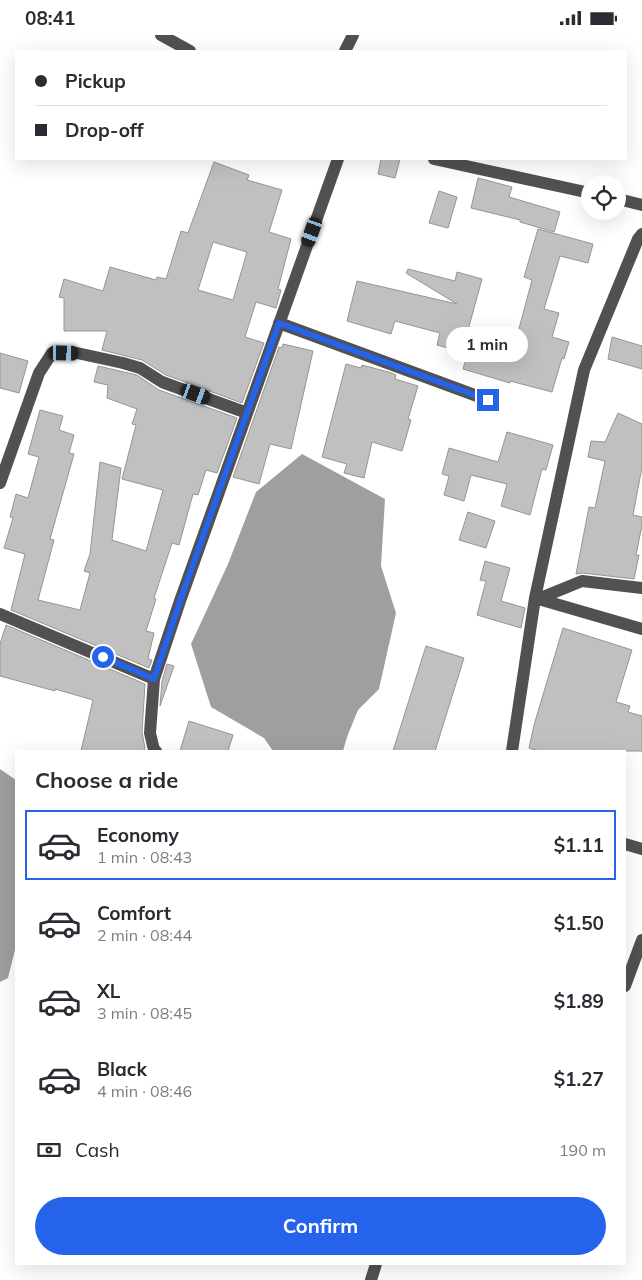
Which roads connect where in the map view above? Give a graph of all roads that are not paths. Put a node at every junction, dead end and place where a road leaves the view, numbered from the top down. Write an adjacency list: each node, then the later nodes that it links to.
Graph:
1 (161, 35): 3 (street)
2 (353, 35): 4 (street)
3 (188, 50)
4 (346, 50)
5 (338, 160): 11 (street)
6 (439, 160): 7 (street)
7 (581, 191)
8 (626, 201): 9 (street)
9 (642, 205)
10 (642, 234): 16 (street)
11 (279, 323): 12 (street); 13 (street)
12 (488, 400)
13 (247, 413): 14 (street); 19 (street)
14 (0, 483)
15 (642, 588): 16 (street)
16 (536, 599): 18 (street); 21 (street)
17 (0, 614): 19 (street)
18 (642, 629)
19 (154, 679): 20 (street)
20 (154, 750)
21 (512, 750)
22 (626, 844): 23 (street)
23 (642, 849)
24 (642, 940): 25 (street)
25 (626, 983)
26 (376, 1265): 27 (street)
27 (371, 1280)

